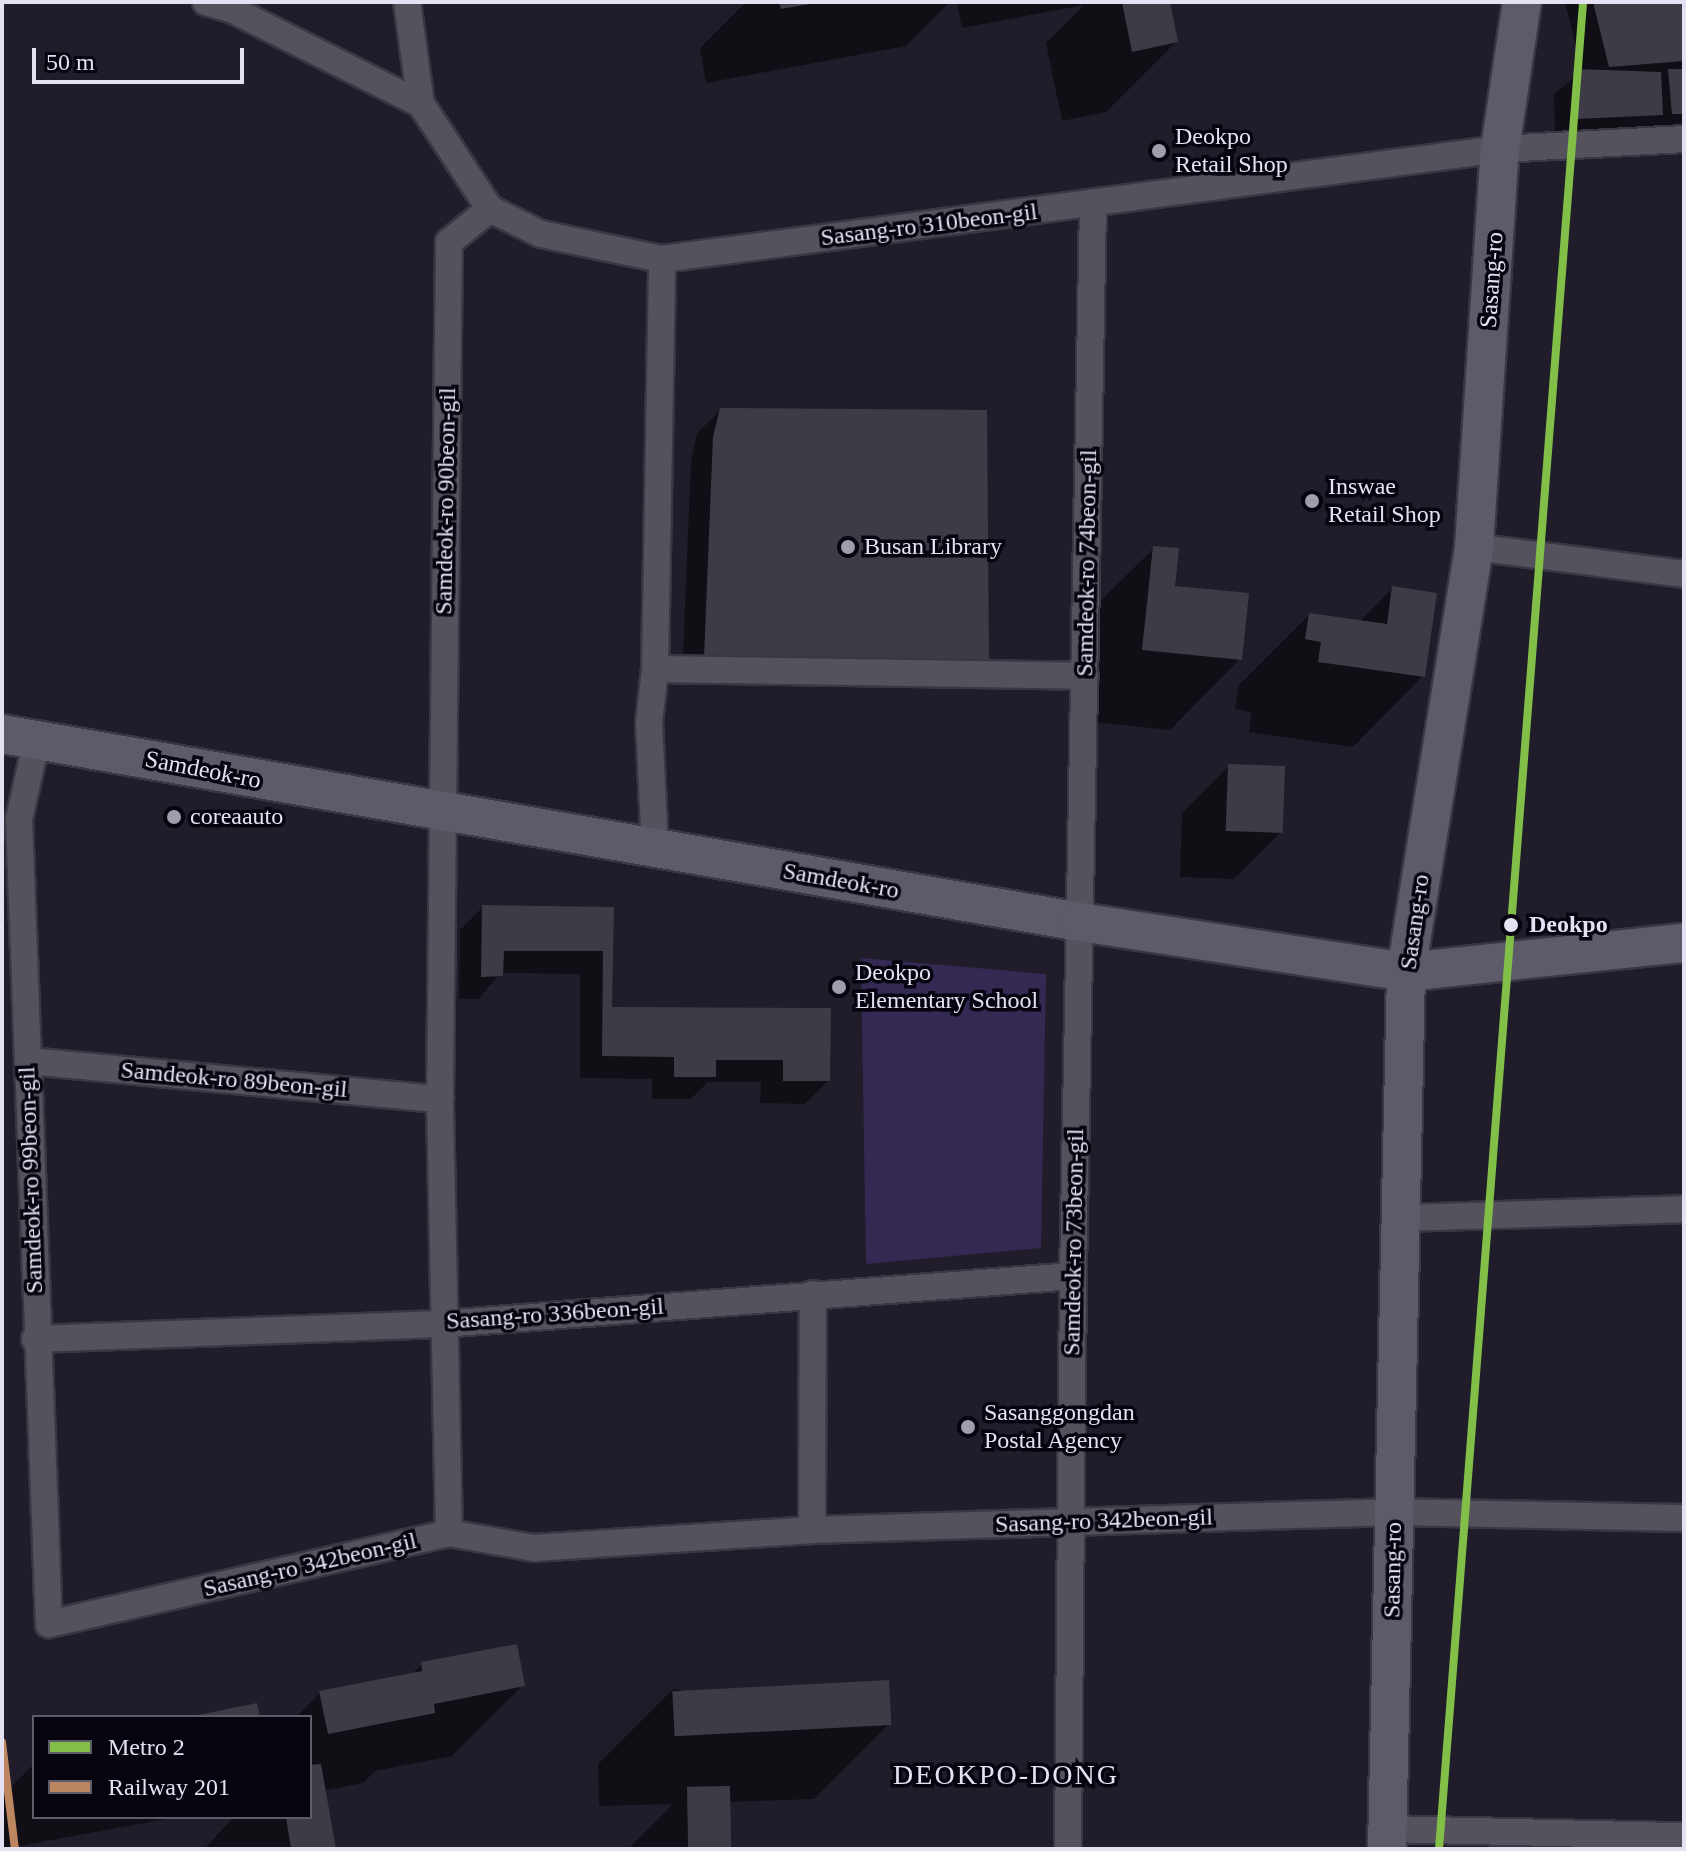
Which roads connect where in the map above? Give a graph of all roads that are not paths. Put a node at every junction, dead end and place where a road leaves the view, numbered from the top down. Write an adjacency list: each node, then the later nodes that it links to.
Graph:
1 (206, 2): 4 (street)
2 (407, 2): 4 (street)
3 (1522, 2): 6 (main road, Sasang-ro)
4 (421, 104): 8 (street)
5 (1684, 139): 6 (street, Sasang-ro 310beon-gil)
6 (1500, 149): 7 (street, Sasang-ro 310beon-gil); 10 (main road, Sasang-ro)
7 (1093, 204): 9 (street, Sasang-ro 310beon-gil); 13 (street, Samdeok-ro 74beon-gil)
8 (490, 209): 9 (street, Sasang-ro 310beon-gil); 15 (street, Samdeok-ro 90beon-gil)
9 (662, 259): 12 (street)
10 (1474, 547): 11 (street); 19 (main road, Sasang-ro)
11 (1684, 574)
12 (655, 669): 13 (street); 16 (street)
13 (1085, 676): 17 (street, Samdeok-ro 74beon-gil)
14 (19, 736): 15 (main road, Samdeok-ro); 20 (street, Samdeok-ro 99beon-gil)
15 (443, 813): 16 (main road, Samdeok-ro); 21 (street)
16 (655, 849): 17 (main road, Samdeok-ro)
17 (1080, 922): 19 (main road, Samdeok-ro); 24 (street, Samdeok-ro 73beon-gil)
18 (1684, 943): 19 (main road, Samdeok-ro)
19 (1406, 972): 23 (main road, Sasang-ro)
20 (28, 1061): 21 (street, Samdeok-ro 89beon-gil); 27 (street, Samdeok-ro 99beon-gil)
21 (440, 1099): 26 (street)
22 (1684, 1209): 23 (street)
23 (1401, 1218): 28 (main road, Sasang-ro)
24 (1073, 1276): 25 (street, Sasang-ro 336beon-gil); 30 (street, Samdeok-ro 73beon-gil)
25 (813, 1294): 26 (street, Sasang-ro 336beon-gil); 31 (street)
26 (442, 1324): 27 (street, Sasang-ro 336beon-gil); 32 (street)
27 (35, 1339): 33 (street, Samdeok-ro 99beon-gil)
28 (1395, 1512): 29 (street, Sasang-ro 342beon-gil); 30 (street, Sasang-ro 342beon-gil); 35 (main road, Sasang-ro)
29 (1684, 1518)
30 (1071, 1522): 31 (street, Sasang-ro 342beon-gil); 36 (street, Samdeok-ro 73beon-gil)
31 (812, 1530): 32 (street, Sasang-ro 342beon-gil)
32 (449, 1533): 33 (street, Sasang-ro 342beon-gil)
33 (49, 1624)
34 (1684, 1836): 35 (street)
35 (1388, 1839)
36 (1068, 1849)

